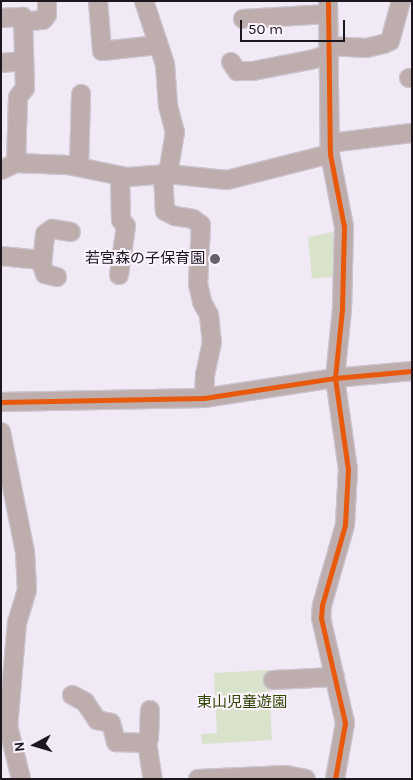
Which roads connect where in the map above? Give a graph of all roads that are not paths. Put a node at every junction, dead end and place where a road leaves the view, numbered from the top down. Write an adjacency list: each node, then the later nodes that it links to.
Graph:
1 (47, 1): 8 (street)
2 (98, 1): 9 (street)
3 (144, 1): 9 (street)
4 (401, 1): 10 (street)
5 (328, 8): 7 (street); 10 (street)
6 (1, 18): 8 (street)
7 (243, 19)
8 (23, 22): 11 (street)
9 (158, 45): 19 (street)
10 (329, 50): 13 (street); 16 (street)
11 (24, 61): 12 (street); 17 (street)
12 (1, 62)
13 (231, 62)
14 (82, 94): 18 (street)
15 (412, 133): 16 (street)
16 (330, 149): 19 (street); 27 (street)
17 (9, 167): 18 (street)
18 (79, 167): 20 (street)
19 (166, 174): 20 (street); 28 (street)
20 (120, 176): 24 (street)
21 (71, 232): 23 (street)
22 (1, 256): 23 (street)
23 (41, 260): 25 (street)
24 (119, 275)
25 (57, 277)
26 (412, 371): 27 (street)
27 (335, 378): 28 (street); 32 (street)
28 (204, 398): 29 (street)
29 (1, 402)
30 (1, 432): 31 (street)
31 (8, 648): 38 (street)
32 (335, 677): 33 (street); 42 (street)
33 (273, 680)
34 (72, 694): 36 (street)
35 (150, 710): 36 (street)
36 (147, 743): 39 (street)
37 (223, 778): 40 (street); 41 (street)
38 (21, 779)
39 (153, 779)
40 (198, 779)
41 (306, 779)
42 (335, 779)

